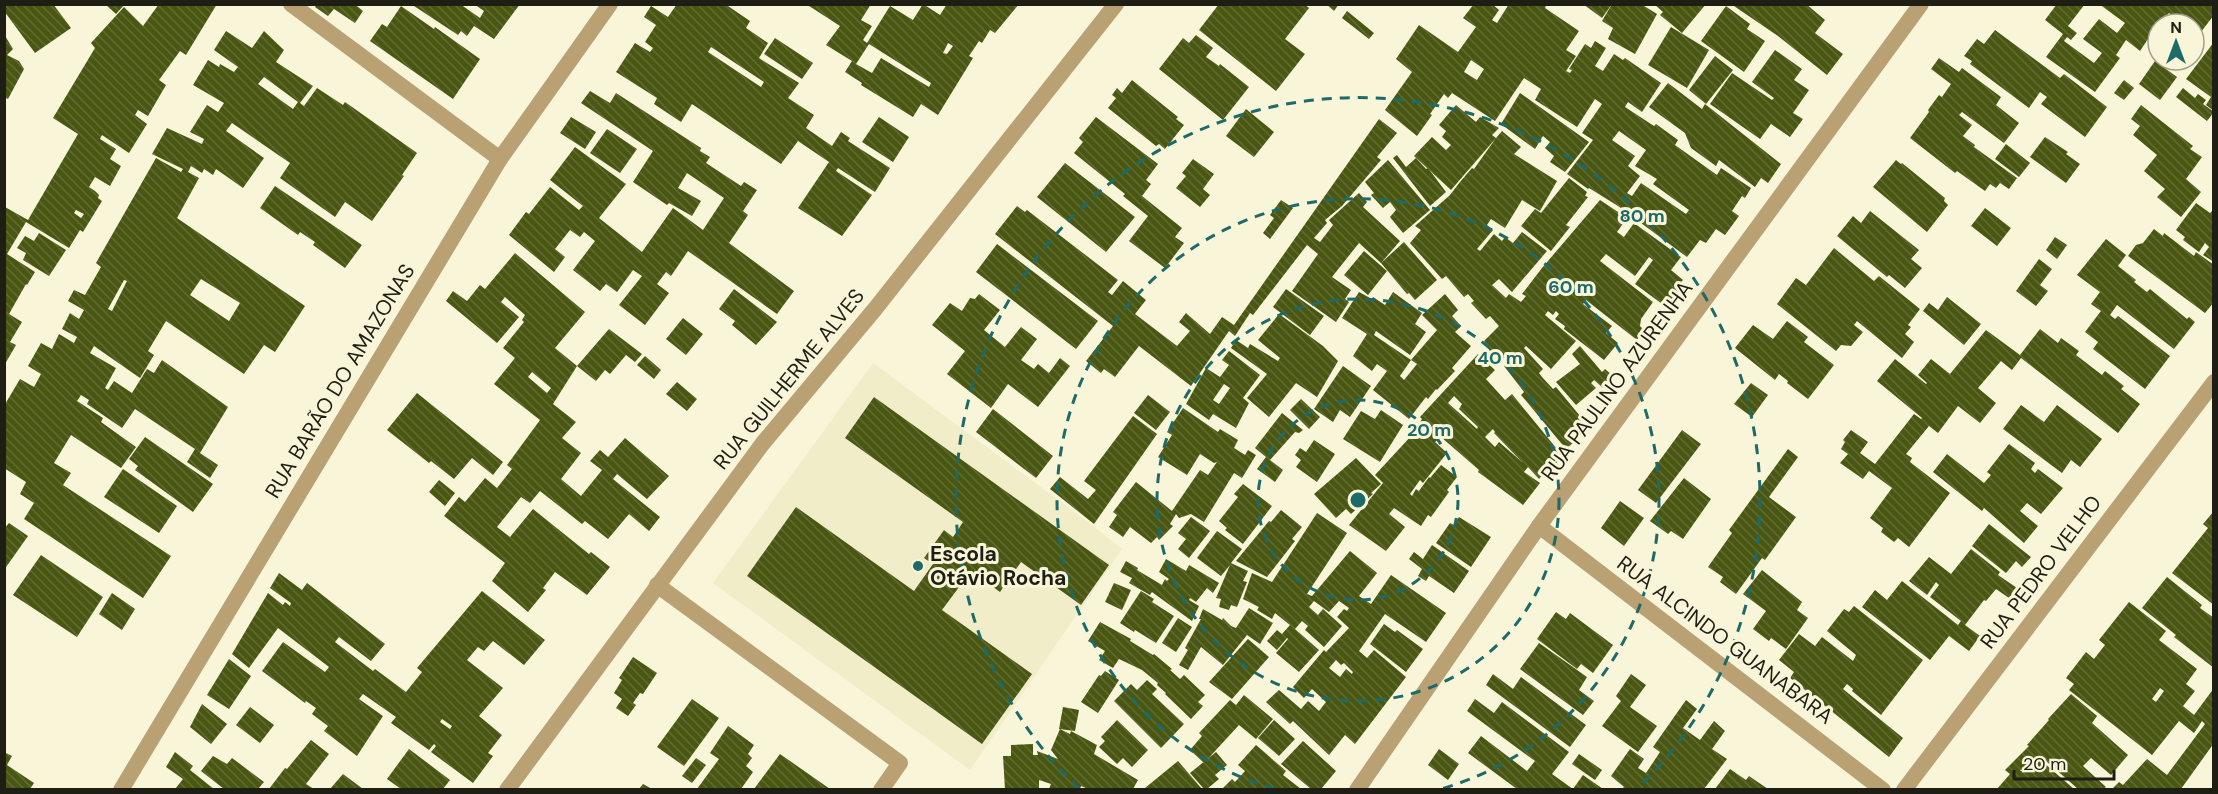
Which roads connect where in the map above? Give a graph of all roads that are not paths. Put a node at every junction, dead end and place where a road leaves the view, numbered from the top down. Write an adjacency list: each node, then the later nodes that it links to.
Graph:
1 (291, 4): 5 (street)
2 (610, 4): 5 (street, RUA BARÃO DO AMAZONAS)
3 (1116, 4): 8 (street, RUA GUILHERME ALVES)
4 (1921, 4): 7 (street, RUA PAULINO AZURENHA)
5 (500, 159): 9 (street, RUA BARÃO DO AMAZONAS)
6 (2214, 382): 14 (street, RUA PEDRO VELHO)
7 (1539, 526): 12 (street, RUA PAULINO AZURENHA); 13 (street, RUA ALCINDO GUANABARA)
8 (657, 585): 10 (street, RUA GUILHERME ALVES); 11 (street)
9 (121, 789)
10 (507, 789)
11 (881, 789)
12 (1357, 789)
13 (1883, 789)
14 (1904, 789)

